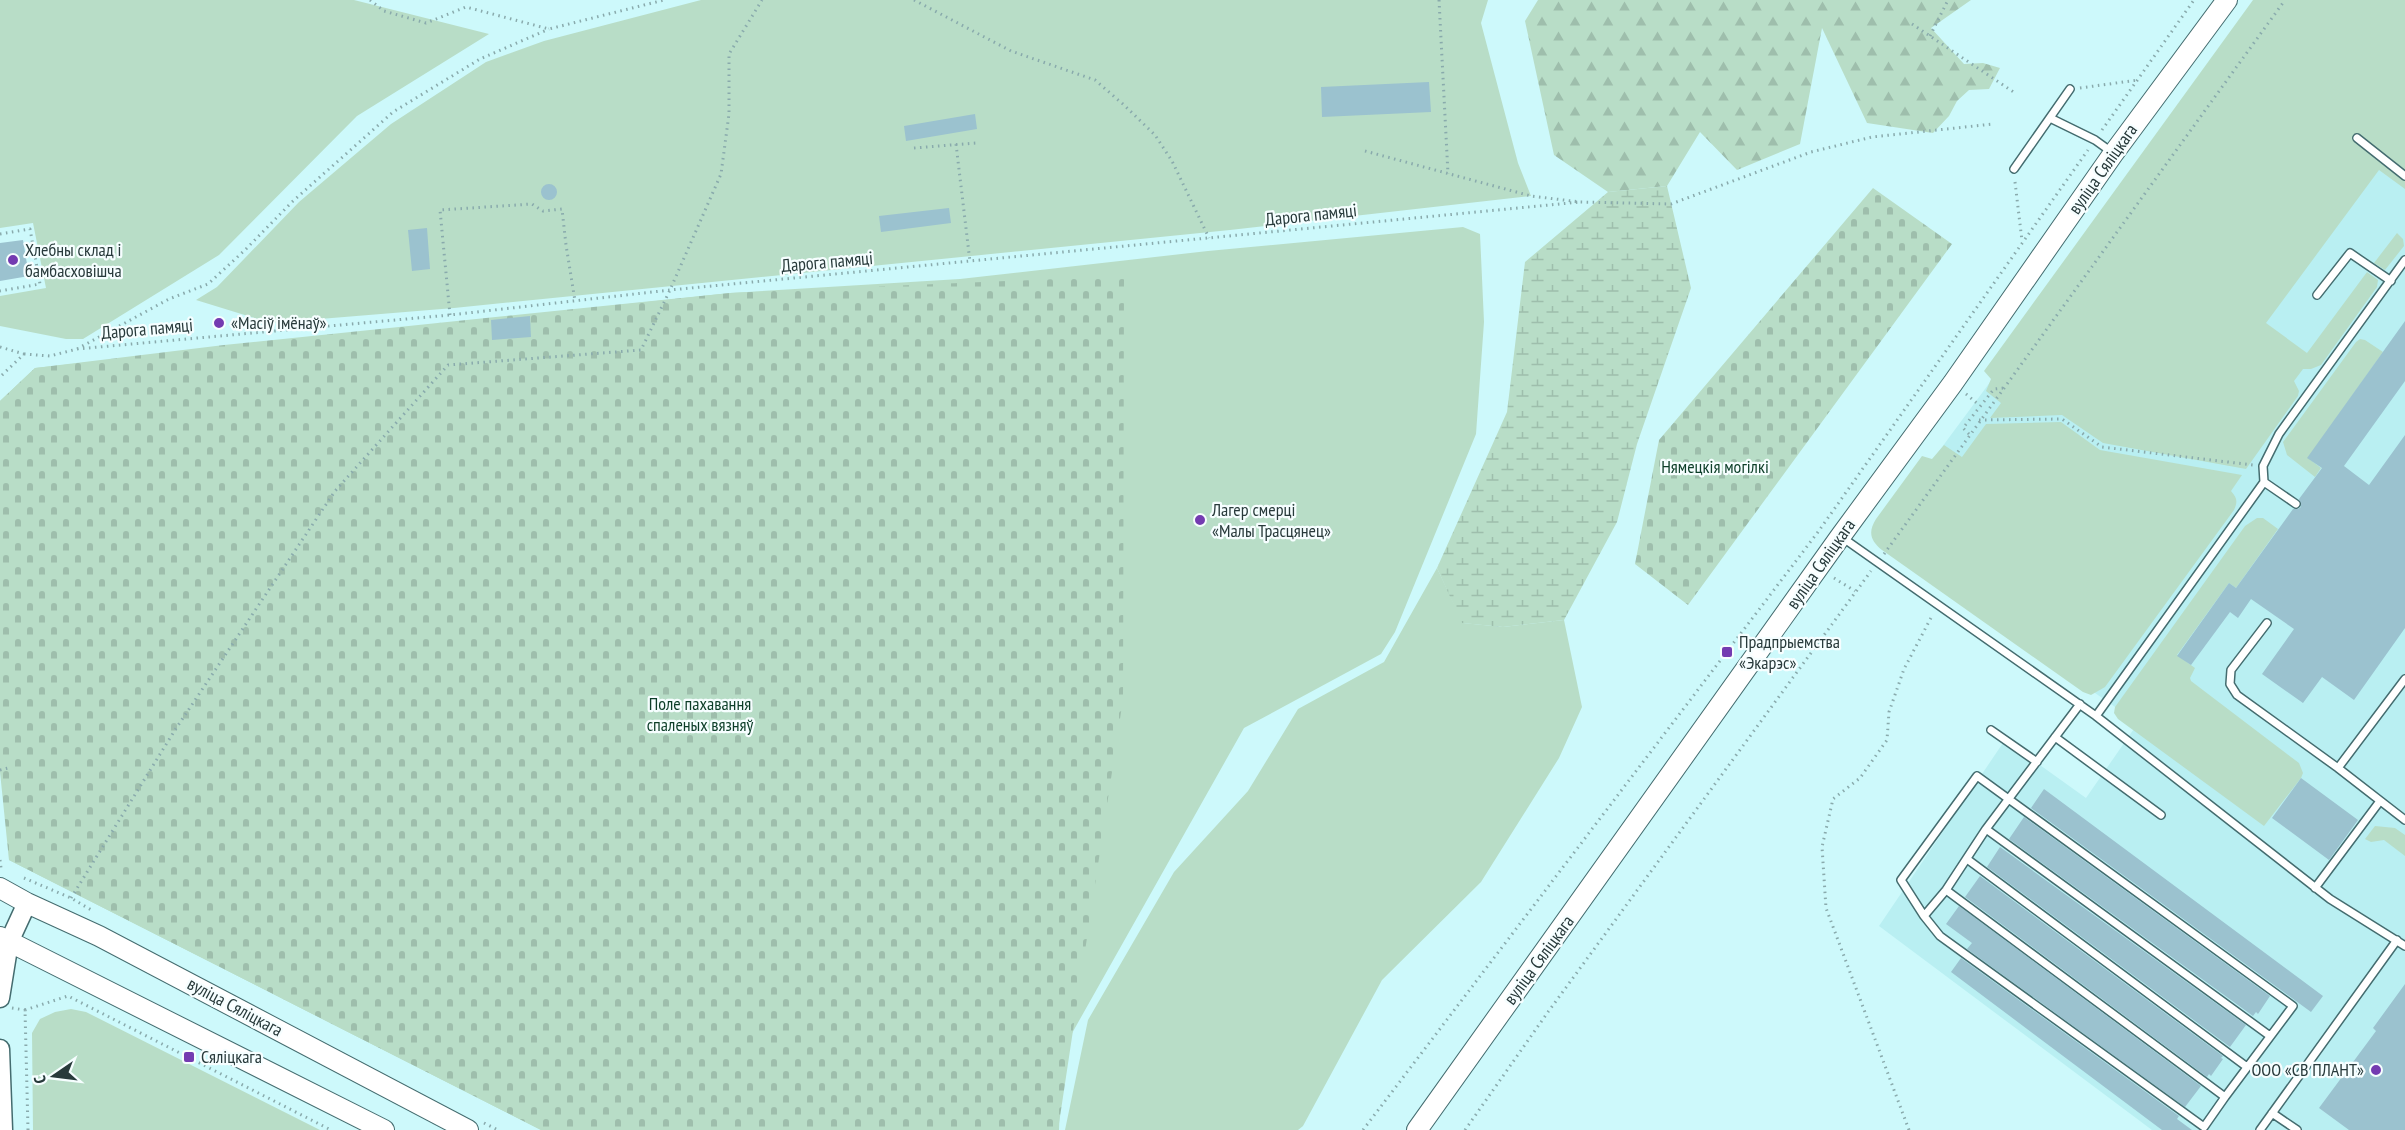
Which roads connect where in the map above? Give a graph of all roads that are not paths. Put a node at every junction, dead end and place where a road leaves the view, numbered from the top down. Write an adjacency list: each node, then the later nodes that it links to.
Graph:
1 (2227, 0): 5 (main road, вуліца Сяліцкага)
2 (2070, 89): 3 (lane)
3 (2050, 118): 5 (lane); 6 (lane)
4 (2357, 138): 7 (lane)
5 (2113, 154): 13 (main road, вуліца Сяліцкага)
6 (2014, 169)
7 (2405, 176)
8 (2405, 260): 9 (lane)
9 (2391, 281): 10 (lane); 11 (lane)
10 (2317, 295)
11 (2264, 482): 12 (lane); 17 (lane)
12 (2296, 504)
13 (1840, 537): 16 (lane); 45 (main road, вуліца Сяліцкага)
14 (2266, 623): 21 (lane)
15 (2405, 679): 21 (lane)
16 (2080, 704): 17 (lane); 19 (lane)
17 (2096, 716): 29 (lane)
18 (1991, 730): 20 (lane)
19 (2055, 737): 20 (lane); 24 (lane)
20 (2037, 762): 22 (lane)
21 (2338, 768): 23 (lane)
22 (2009, 800): 26 (lane); 32 (lane); 37 (lane)
23 (2380, 801): 25 (lane); 29 (lane)
24 (2161, 815)
25 (2405, 820)
26 (1986, 829): 27 (lane); 37 (lane)
27 (1967, 859): 30 (lane); 39 (lane)
28 (0, 888): 31 (main road, вуліца Сяліцкага)
29 (2315, 888): 34 (lane)
30 (1946, 890): 32 (lane); 40 (lane)
31 (27, 903): 33 (street); 44 (main road, вуліца Сяліцкага)
32 (1924, 916): 40 (lane)
33 (5, 939): 36 (street); 43 (main road)
34 (2397, 940): 35 (lane); 41 (lane)
35 (2405, 946)
36 (0, 998)
37 (2270, 1036): 39 (lane)
38 (0, 1048): 42 (street)
39 (2247, 1067): 40 (lane)
40 (2225, 1097)
41 (2272, 1113): 46 (lane); 47 (lane)
42 (3, 1130)
43 (384, 1130)
44 (468, 1130)
45 (1417, 1130)
46 (2259, 1130)
47 (2297, 1130)

